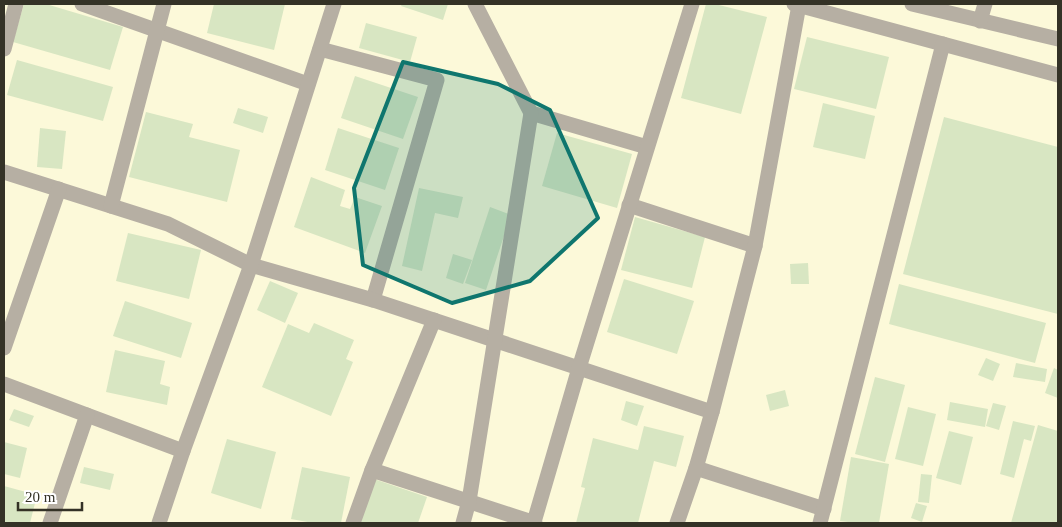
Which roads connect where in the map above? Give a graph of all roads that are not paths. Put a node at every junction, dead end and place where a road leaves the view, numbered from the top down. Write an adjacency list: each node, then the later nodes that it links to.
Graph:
1 (16, 4): 14 (street)
2 (82, 4): 11 (street)
3 (164, 4): 11 (street)
4 (334, 4): 15 (street)
5 (475, 4): 18 (street)
6 (692, 4): 19 (street)
7 (912, 4): 10 (street)
8 (985, 4): 10 (street)
9 (797, 5): 13 (street); 24 (street)
10 (980, 20): 12 (street)
11 (157, 30): 17 (street); 23 (street)
12 (1058, 39)
13 (943, 44): 16 (street); 38 (street)
14 (4, 49)
15 (320, 49): 17 (street); 26 (street)
16 (1058, 75)
17 (308, 84): 25 (street)
18 (531, 113): 19 (street); 28 (street)
19 (647, 147): 22 (street)
20 (4, 172): 21 (street)
21 (59, 189): 23 (street); 29 (street)
22 (630, 205): 24 (street); 30 (street)
23 (111, 206): 25 (street)
24 (755, 246): 32 (street)
25 (251, 265): 26 (street); 34 (street)
26 (373, 300): 27 (street)
27 (434, 320): 28 (street); 36 (street)
28 (495, 340): 30 (street); 37 (street)
29 (4, 348)
30 (579, 368): 32 (street); 43 (street)
31 (4, 384): 33 (street)
32 (712, 412): 35 (street)
33 (87, 415): 34 (street); 39 (street)
34 (183, 451): 40 (street)
35 (696, 468): 38 (street); 44 (street)
36 (372, 470): 37 (street); 41 (street)
37 (469, 501): 42 (street); 43 (street)
38 (822, 516)
39 (50, 523)
40 (159, 523)
41 (353, 523)
42 (463, 523)
43 (535, 523)
44 (677, 523)

